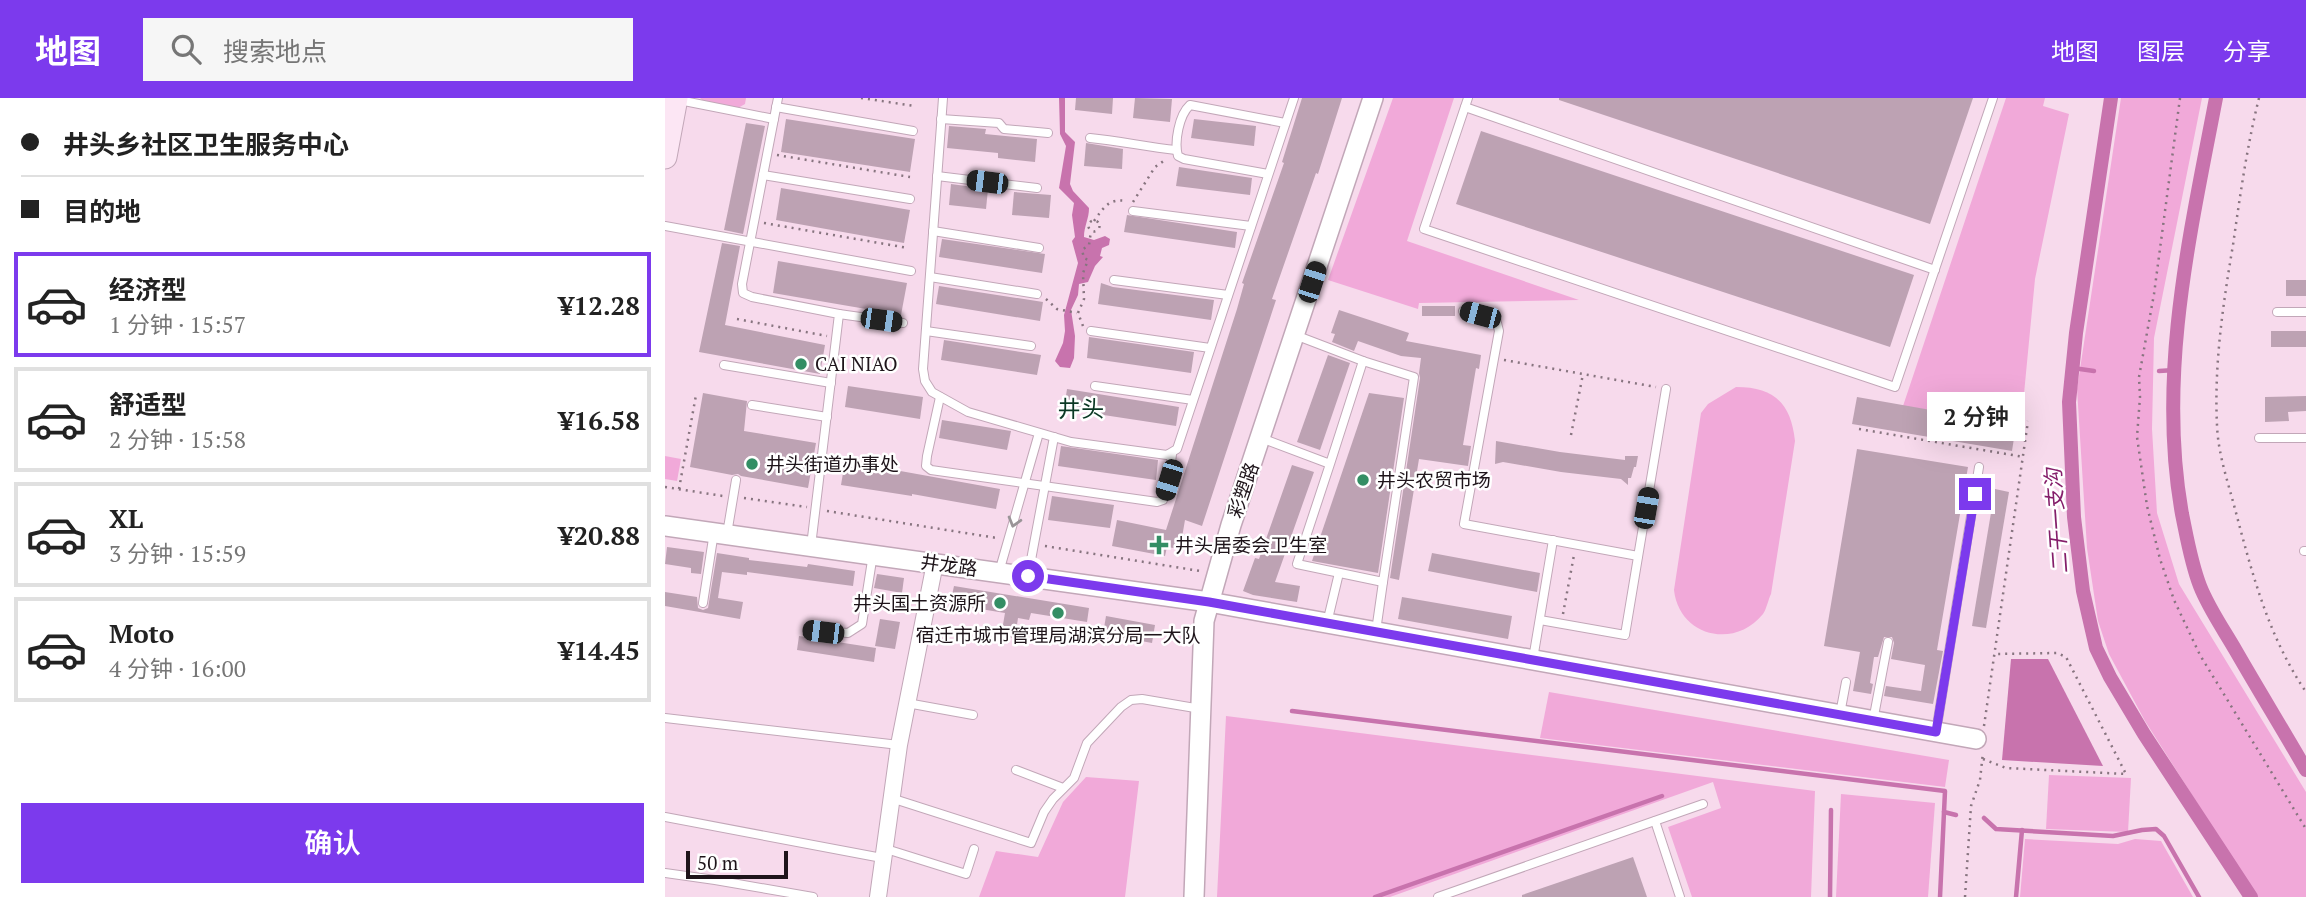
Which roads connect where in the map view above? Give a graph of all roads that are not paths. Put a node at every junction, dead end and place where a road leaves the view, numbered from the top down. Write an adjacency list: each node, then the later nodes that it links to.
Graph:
1 (943, 98): 10 (lane)
2 (1294, 98): 11 (lane)
3 (1373, 98): 41 (street, 彩塑路)
4 (1993, 98): 28 (lane)
5 (676, 99): 9 (lane); 16 (main road)
6 (1189, 102): 11 (lane); 15 (lane)
7 (777, 103): 9 (lane); 12 (lane)
8 (1466, 103): 28 (lane); 28 (lane)
9 (774, 118): 18 (lane)
10 (941, 119): 13 (lane); 19 (lane)
11 (1285, 123): 17 (lane)
12 (913, 131)
13 (1048, 134)
14 (1090, 138): 15 (lane)
15 (1177, 153): 17 (lane)
16 (665, 157)
17 (1268, 174): 24 (lane)
18 (763, 175): 21 (lane); 26 (lane)
19 (937, 176): 20 (lane); 25 (lane)
20 (1037, 188)
21 (910, 199)
22 (1133, 211): 24 (lane)
23 (665, 226): 26 (lane)
24 (1251, 226): 33 (lane)
25 (933, 232): 27 (lane); 30 (lane)
26 (750, 242): 29 (lane); 37 (lane)
27 (1039, 248)
28 (1935, 270)
29 (911, 271)
30 (930, 277): 32 (lane); 39 (lane)
31 (1114, 280): 33 (lane)
32 (1037, 295)
33 (1228, 295): 43 (lane)
34 (1463, 311): 66 (lane)
35 (2277, 312): 36 (lane)
36 (2306, 312)
37 (839, 314): 38 (lane); 46 (lane)
38 (903, 323)
39 (926, 331): 42 (lane); 49 (lane)
40 (1091, 331): 43 (lane)
41 (1295, 335): 44 (lane); 55 (street, 彩塑路)
42 (1031, 346)
43 (1210, 348): 50 (lane)
44 (1363, 361): 59 (lane); 74 (lane)
45 (724, 365): 46 (lane)
46 (831, 383): 52 (lane)
47 (1095, 386): 50 (lane)
48 (1666, 388): 69 (lane)
49 (940, 397): 53 (lane); 62 (lane)
50 (1193, 400): 58 (lane)
51 (752, 405): 52 (lane)
52 (827, 417): 67 (lane)
53 (1039, 433): 54 (lane); 62 (lane)
54 (1054, 437): 58 (lane); 63 (lane)
55 (1261, 438): 59 (lane); 75 (street, 彩塑路)
56 (2306, 438): 57 (lane)
57 (2259, 439)
58 (1172, 454): 63 (lane)
59 (1330, 464): 72 (lane)
60 (1979, 467): 90 (lane)
61 (736, 480): 65 (lane)
62 (1024, 484): 63 (lane); 71 (lane, one-way to 71)
63 (1045, 487): 73 (lane)
64 (665, 526): 65 (street, 井龙路)
65 (721, 533): 67 (street, 井龙路); 76 (lane)
66 (1553, 540): 69 (lane); 77 (lane)
67 (811, 546): 68 (street, 井龙路)
68 (873, 554): 70 (street, 井龙路); 79 (lane)
69 (1638, 556): 77 (lane)
70 (935, 563): 71 (street, 井龙路); 84 (street)
71 (999, 572): 73 (street, 井龙路)
72 (1339, 573): 74 (lane); 78 (lane)
73 (1028, 576): 75 (street, 井龙路)
74 (1383, 582): 80 (lane)
75 (1209, 602): 78 (street, 井龙路); 85 (street, 彩塑路)
76 (703, 603)
77 (1540, 620): 82 (lane)
78 (1327, 623): 80 (street, 井龙路)
79 (807, 630)
80 (1376, 631): 82 (street, 井龙路)
81 (1888, 642): 89 (lane)
82 (1533, 659): 86 (street, 井龙路)
83 (1846, 682): 86 (lane)
84 (907, 703): 87 (lane); 92 (street)
85 (1201, 709): 94 (lane); 104 (street, 彩塑路)
86 (1840, 714): 89 (street, 井龙路)
87 (973, 715)
88 (665, 718): 92 (lane)
89 (1873, 720): 90 (street, 井龙路)
90 (1936, 732): 91 (street, 井龙路)
91 (1979, 739)
92 (899, 745): 95 (street)
93 (1016, 771): 94 (lane)
94 (1063, 788): 95 (lane)
95 (891, 798): 100 (street)
96 (1703, 804): 98 (lane)
97 (665, 817): 100 (lane)
98 (1654, 821): 105 (lane); 106 (lane)
99 (974, 849): 100 (lane)
100 (883, 853): 103 (street)
101 (665, 873): 102 (lane)
102 (813, 897)
103 (878, 897)
104 (1194, 897)
105 (1438, 897)
106 (1680, 897)

